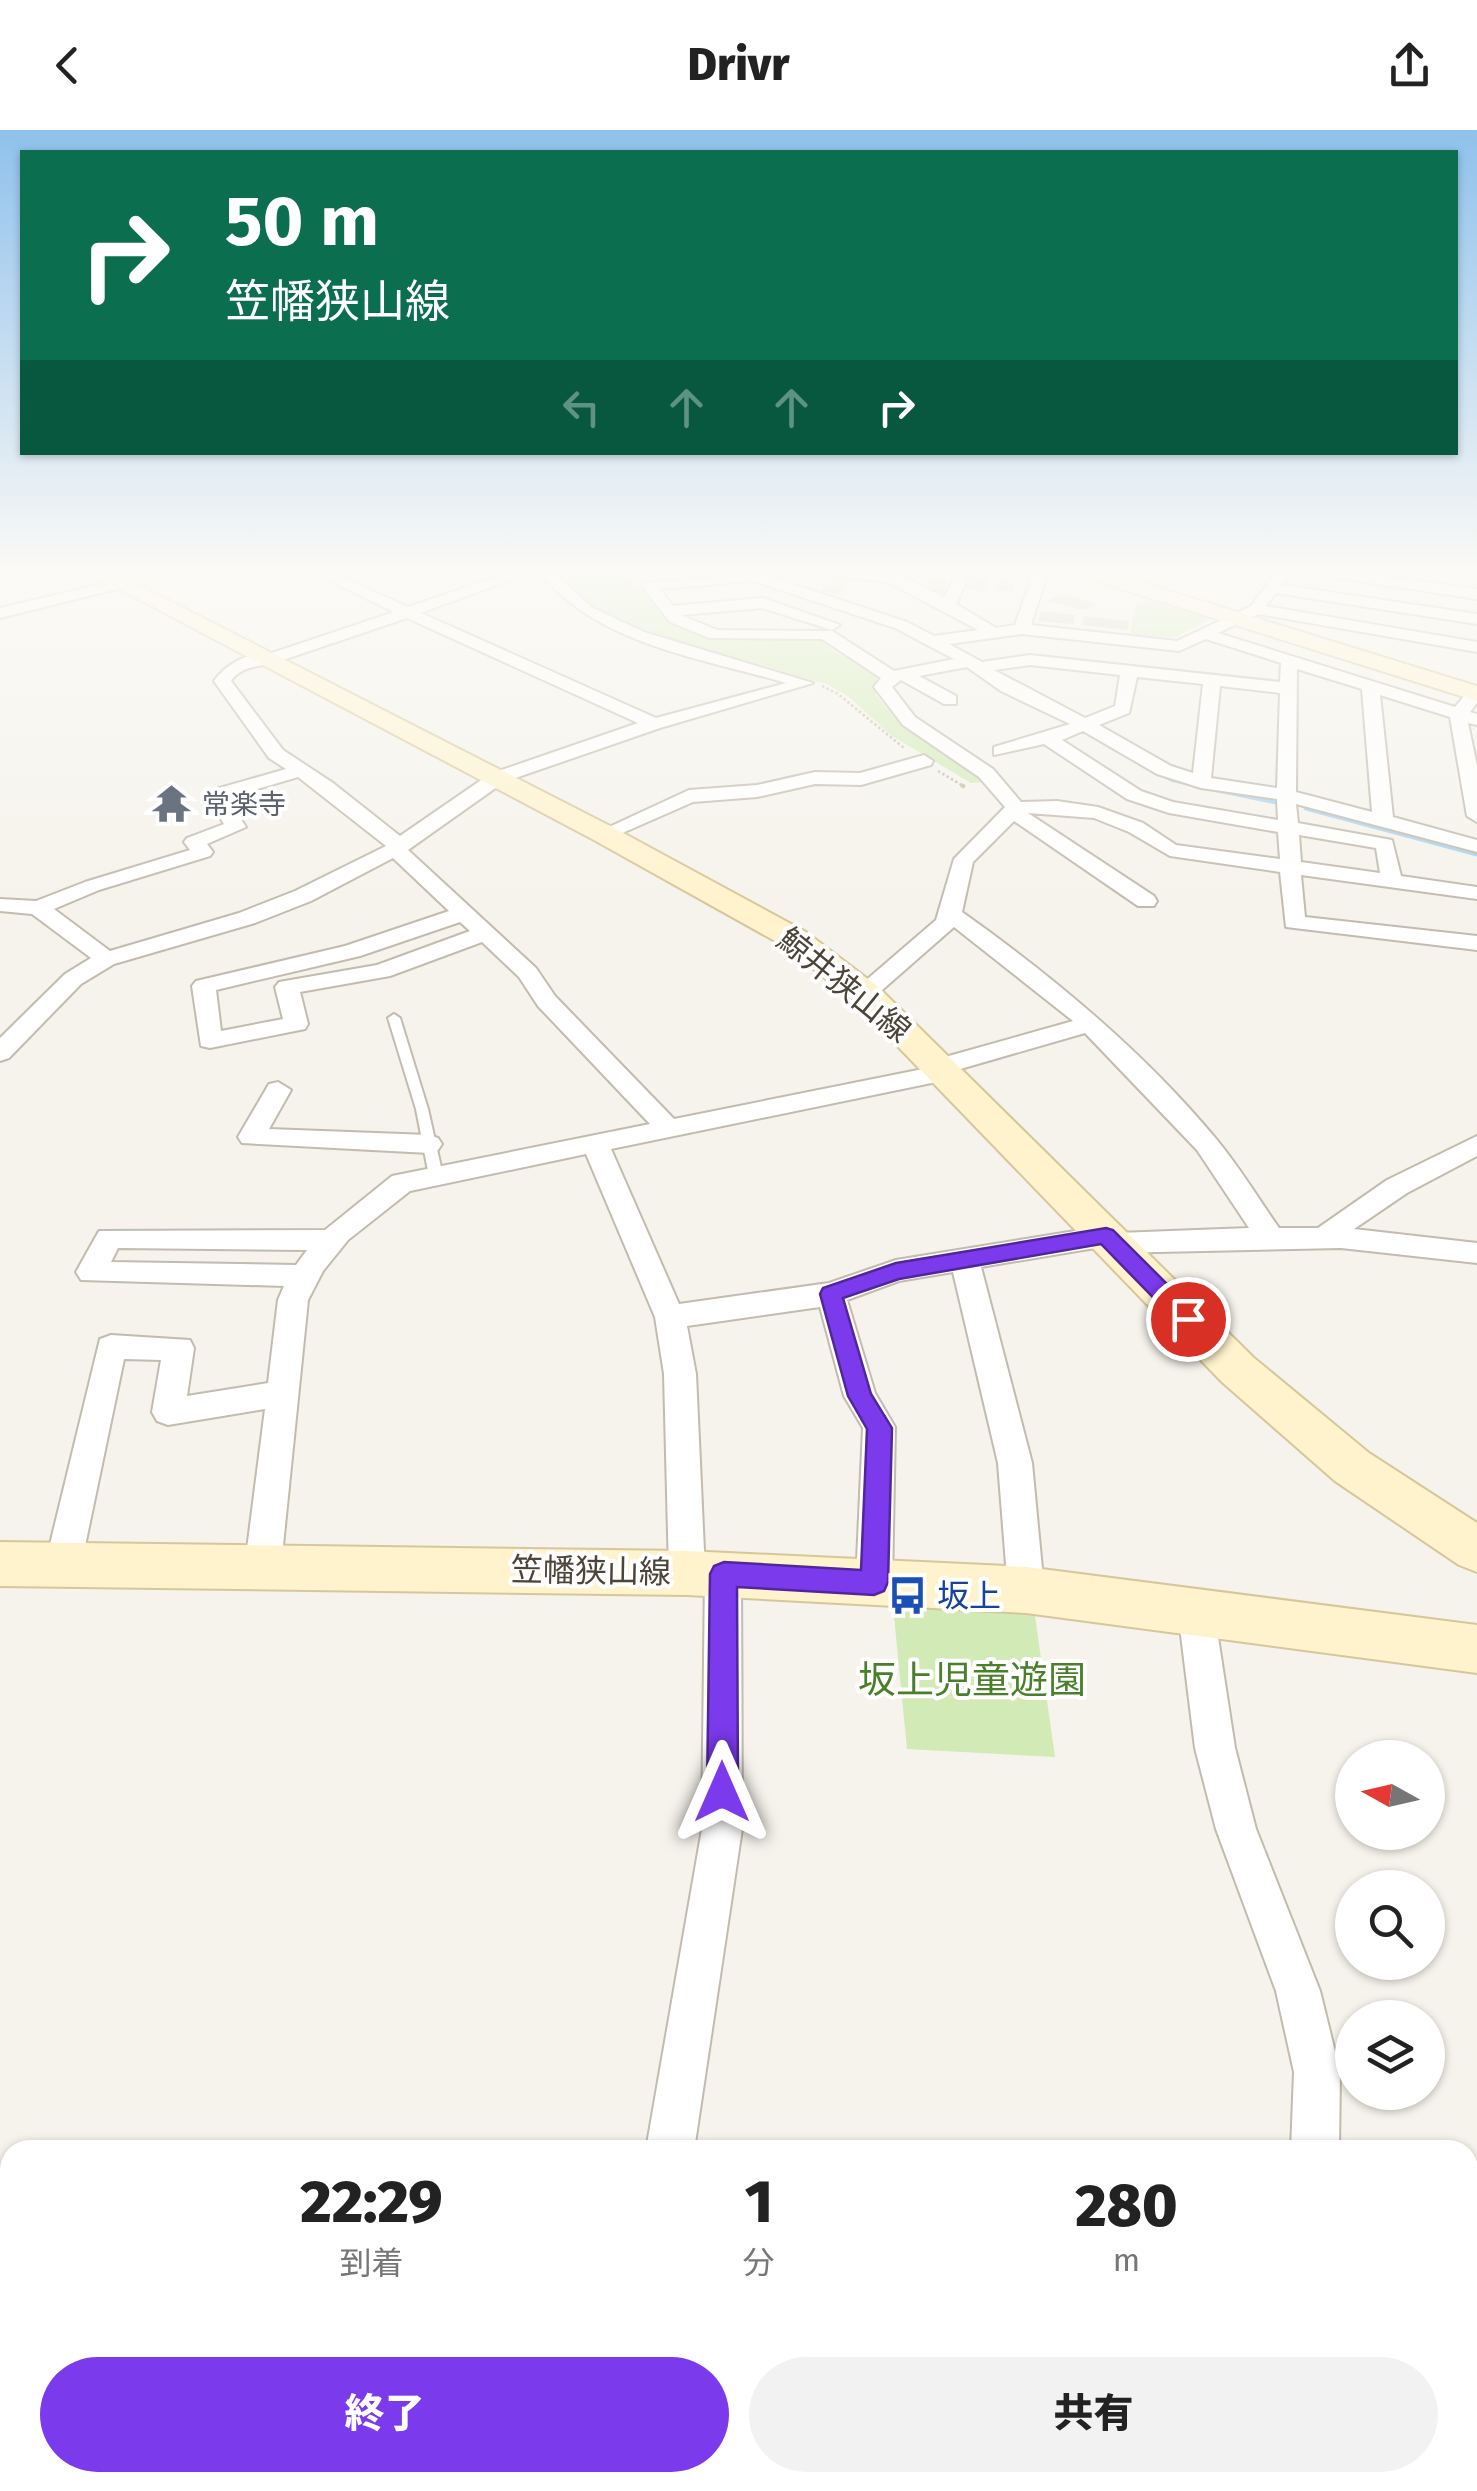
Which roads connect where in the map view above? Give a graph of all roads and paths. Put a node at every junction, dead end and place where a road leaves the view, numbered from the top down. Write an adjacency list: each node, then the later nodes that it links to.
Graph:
1 (224, 684): 24 (street)
2 (316, 684): 25 (main road, 鯨井狭山線)
3 (566, 684): 19 (street)
4 (801, 684): 19 (street)
5 (887, 684): 28 (street)
6 (915, 684): 17 (street)
7 (1002, 684): 20 (street)
8 (1133, 684): 20 (street)
9 (1212, 684): 26 (street)
10 (1250, 684): 14 (street)
11 (1286, 684): 14 (street)
12 (1356, 684): 15 (street)
13 (1447, 684): 16 (main road)
14 (1285, 688): 27 (street)
15 (1371, 689): 18 (street); 30 (street)
16 (1476, 693): 18 (street)
17 (950, 700)
18 (1467, 717): 29 (street)
19 (654, 724): 25 (street)
20 (1084, 724): 21 (street); 26 (street)
21 (1048, 740): 22 (street); 31 (street)
22 (1000, 751)
23 (924, 762): 32 (street)
24 (299, 771): 34 (street); 40 (street)
25 (497, 778): 32 (main road, 鯨井狭山線); 34 (street)
26 (1202, 782): 27 (street)
27 (1286, 795): 30 (street); 31 (street)
28 (1014, 809): 35 (street); 38 (street); 42 (street)
29 (1477, 816)
30 (1383, 821): 33 (street)
31 (1288, 825): 35 (street); 36 (street)
32 (604, 834): 46 (main road, 鯨井狭山線)
33 (1477, 846)
34 (397, 847): 41 (street); 45 (street)
35 (1292, 869): 36 (street); 44 (street)
36 (1392, 882): 37 (street)
37 (1477, 893)
38 (1146, 901)
39 (0, 905): 40 (street)
40 (38, 908): 45 (street)
41 (464, 913): 43 (street); 43 (street)
42 (952, 914): 46 (street); 48 (street)
43 (486, 933): 52 (street)
44 (1477, 943)
45 (106, 959): 49 (street)
46 (866, 993): 50 (main road, 鯨井狭山線)
47 (394, 1018): 53 (lane)
48 (1089, 1024): 50 (street); 57 (street)
49 (0, 1053)
50 (943, 1069): 52 (street); 60 (main road, 鯨井狭山線)
51 (278, 1090): 53 (street)
52 (668, 1128): 54 (street)
53 (429, 1144): 56 (lane)
54 (595, 1144): 56 (street); 65 (street)
55 (1477, 1146): 58 (street)
56 (436, 1176): 59 (street)
57 (1270, 1238): 58 (street); 60 (street)
58 (1324, 1238): 61 (street)
59 (330, 1240): 63 (street); 63 (street)
60 (1109, 1240): 62 (street); 67 (main road, 鯨井狭山線)
61 (1477, 1253)
62 (964, 1258): 64 (street); 73 (street)
63 (302, 1276): 66 (street)
64 (831, 1294): 65 (street); 72 (street)
65 (670, 1317): 71 (street)
66 (283, 1393): 69 (street); 70 (street)
67 (1477, 1550)
68 (0, 1564): 69 (main road, 笠幡狭山線)
69 (64, 1564): 70 (main road, 笠幡狭山線)
70 (263, 1564): 71 (main road, 笠幡狭山線)
71 (706, 1574): 72 (main road, 笠幡狭山線); 76 (street)
72 (874, 1582): 73 (main road, 笠幡狭山線)
73 (1026, 1590): 74 (main road, 笠幡狭山線)
74 (1196, 1611): 75 (main road, 笠幡狭山線); 77 (street)
75 (1477, 1649)
76 (672, 2140)
77 (1315, 2140)

